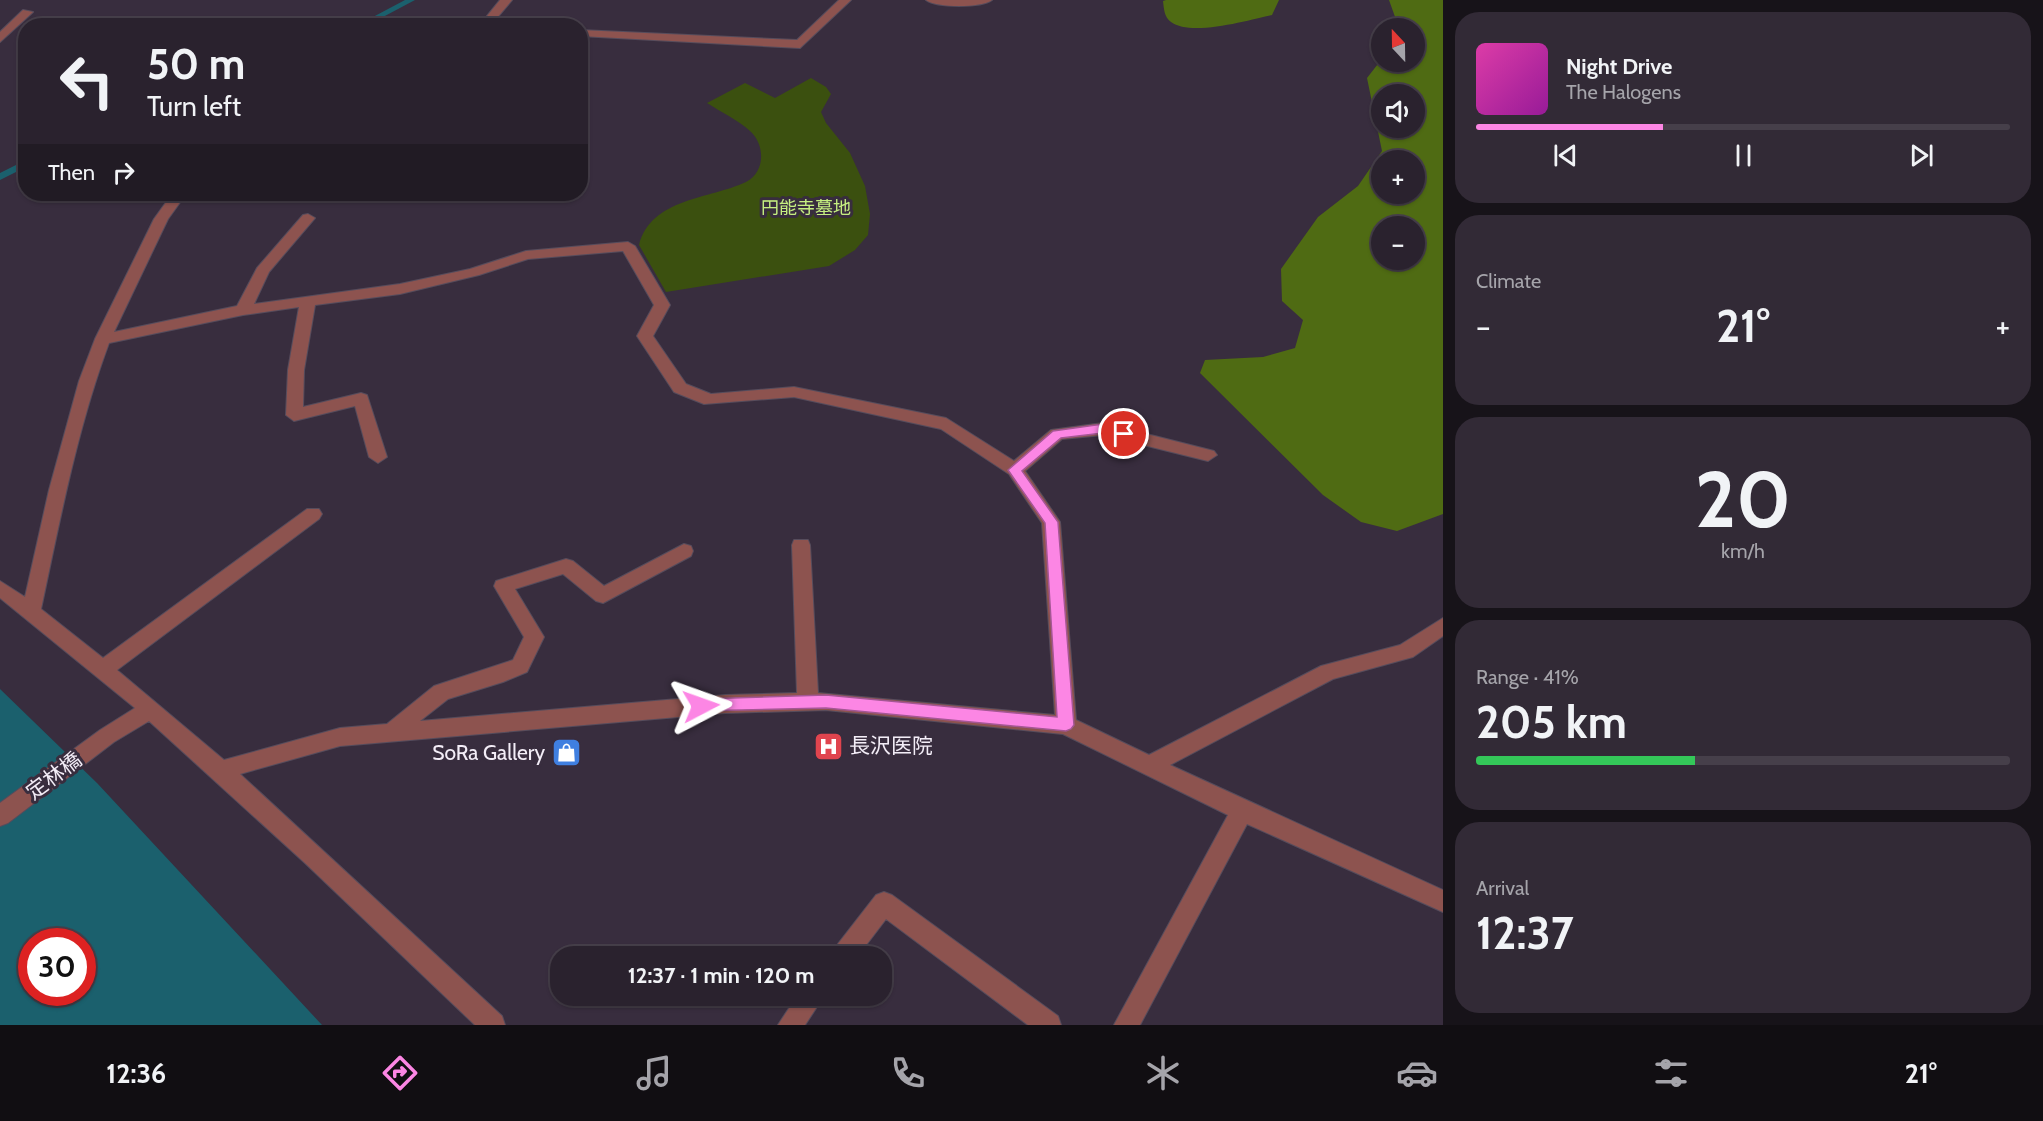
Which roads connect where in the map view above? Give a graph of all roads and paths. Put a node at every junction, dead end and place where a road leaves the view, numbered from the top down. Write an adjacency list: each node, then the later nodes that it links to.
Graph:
1 (506, 0): 7 (street)
2 (845, 0): 9 (street)
3 (932, 0): 4 (street)
4 (986, 0)
5 (27, 12): 6 (street)
6 (21, 18)
7 (490, 18)
8 (18, 21): 10 (street)
9 (588, 33)
10 (0, 39)
11 (174, 201): 15 (street)
12 (308, 218): 14 (street)
13 (308, 300): 14 (street); 17 (street); 18 (street)
14 (243, 310): 15 (street)
15 (103, 339): 23 (street)
16 (1208, 456): 18 (street)
17 (378, 457)
18 (1015, 470): 28 (street)
19 (313, 514): 25 (street)
20 (801, 545): 26 (street)
21 (684, 551): 29 (street)
22 (0, 588): 23 (street)
23 (31, 612): 25 (street)
24 (1443, 626): 30 (street)
25 (103, 669): 27 (street)
26 (808, 702): 28 (street); 29 (street)
27 (150, 710): 31 (street); 33 (street, 定林橋)
28 (1066, 725): 30 (street)
29 (392, 732): 31 (street)
30 (1150, 765): 32 (street)
31 (222, 770): 37 (street)
32 (1242, 811): 34 (street); 40 (street)
33 (0, 816)
34 (1443, 901)
35 (851, 946): 39 (street)
36 (804, 1006): 38 (street)
37 (493, 1025)
38 (790, 1025)
39 (1049, 1025)
40 (1126, 1025)

